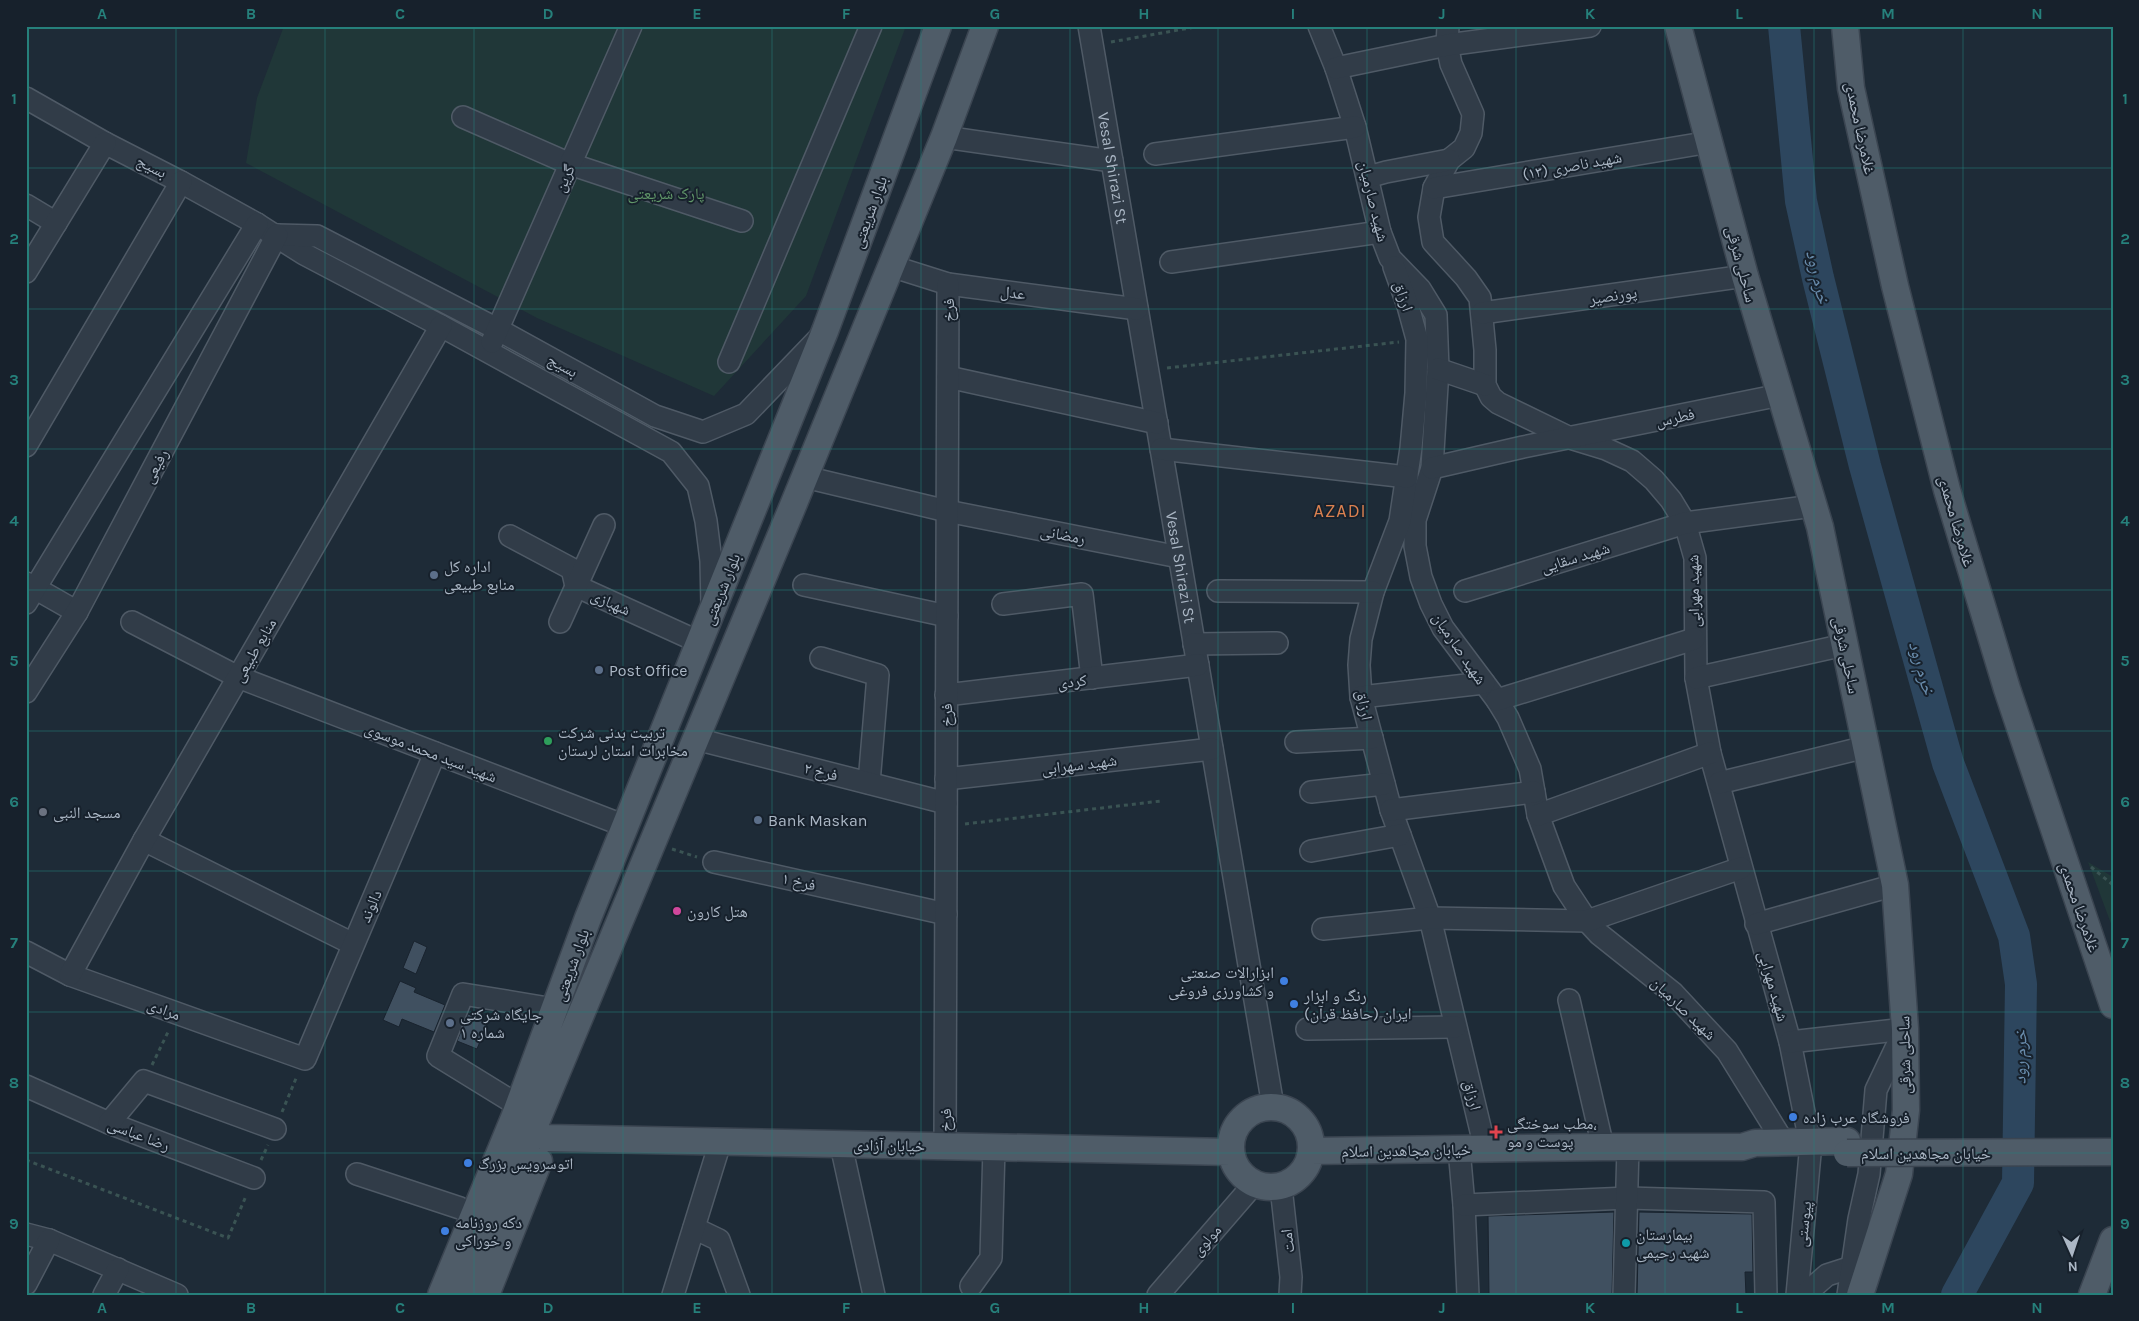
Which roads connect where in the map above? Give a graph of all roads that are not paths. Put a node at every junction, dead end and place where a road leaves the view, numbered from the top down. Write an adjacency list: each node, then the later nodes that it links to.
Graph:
1 (631, 26): 21 (street, گرین)
2 (871, 26): 43 (street)
3 (938, 26): 41 (main road, بلوار شریعتی)
4 (985, 26): 15 (main road, بلوار شریعتی)
5 (1319, 26): 11 (street, شهید صارمیان)
6 (1590, 26): 10 (street)
7 (1678, 26): 16 (main road, ساحلی شرقی)
8 (1845, 26): 120 (main road, غلامرضا محمدی)
9 (1090, 36): 20 (street, Vesal Shirazi St)
10 (1448, 36): 11 (street); 19 (street)
11 (1336, 68): 14 (street, شهید صارمیان)
12 (26, 98): 17 (street, بسیج)
13 (463, 117): 21 (street)
14 (1355, 127): 18 (street); 22 (street, شهید صارمیان)
15 (944, 137): 20 (street); 33 (main road, بلوار شریعتی)
16 (1710, 142): 24 (street, شهید ناصری (۱۳)); 35 (main road, ساحلی شرقی)
17 (106, 143): 23 (street, بسیج); 27 (street)
18 (1155, 154)
19 (1449, 160): 22 (street); 24 (street)
20 (1112, 161): 37 (street, Vesal Shirazi St)
21 (570, 164): 26 (street); 40 (street, گرین)
22 (1368, 177): 29 (street, شهید صارمیان)
23 (181, 182): 28 (street, بسیج); 50 (street)
24 (1434, 188): 38 (street)
25 (26, 205): 27 (street)
26 (742, 221)
27 (56, 223): 34 (street)
28 (257, 224): 30 (street, بسیج); 63 (street)
29 (1380, 232): 31 (street, شهید صارمیان); 32 (street)
30 (277, 235): 39 (street, بسیج); 40 (street, بسیج); 69 (street, رفیعی)
31 (1390, 258): 44 (street, شهید صارمیان); 54 (street, ارزاق)
32 (1171, 262)
33 (891, 266): 36 (street, عدل); 53 (main road, بلوار شریعتی)
34 (26, 272)
35 (1745, 276): 38 (street, پورنصیر); 47 (main road, ساحلی شرقی)
36 (948, 284): 37 (street, عدل); 45 (street, فرخ)
37 (1137, 309): 48 (street, Vesal Shirazi St)
38 (1482, 313): 46 (street)
39 (441, 326): 42 (street, بسیج); 80 (street, منابع طبیعی)
40 (497, 329): 41 (street, بسیج); 42 (street, گرین)
41 (825, 331): 68 (main road, بلوار شریعتی)
42 (488, 352): 68 (street, بسیج)
43 (729, 362)
44 (1438, 370): 46 (street); 52 (street, شهید صارمیان)
45 (948, 378): 48 (street); 56 (street, فرخ)
46 (1485, 385): 49 (street, شهید مهرابی)
47 (1780, 395): 49 (street, فطرس); 55 (main road, ساحلی شرقی)
48 (1156, 423): 51 (street, Vesal Shirazi St)
49 (1570, 438): 52 (street, فطرس); 57 (street, شهید مهرابی)
50 (26, 446)
51 (1161, 449): 54 (street); 60 (street, Vesal Shirazi St)
52 (1432, 468): 83 (street, شهید صارمیان)
53 (805, 477): 56 (street, رمضانی); 89 (main road, بلوار شریعتی)
54 (1407, 477): 66 (street, ارزاق)
55 (1813, 506): 57 (street, شهید سقایی); 77 (main road, ساحلی شرقی)
56 (947, 511): 60 (street, رمضانی); 70 (street, فرخ)
57 (1685, 524): 65 (street, شهید سقایی); 73 (street, شهید مهرابی)
58 (604, 525): 62 (street)
59 (510, 536): 62 (street, شهبازی)
60 (1179, 557): 76 (street, Vesal Shirazi St)
61 (804, 585): 70 (street)
62 (576, 586): 72 (street); 74 (street, شهبازی)
63 (29, 591): 69 (street)
64 (1218, 591): 66 (street)
65 (1465, 591)
66 (1373, 592): 86 (street, ارزاق)
67 (1003, 604): 81 (street)
68 (712, 609): 74 (main road, بلوار شریعتی)
69 (77, 612): 84 (street, رفیعی)
70 (947, 616): 85 (street, فرخ)
71 (132, 622): 80 (street, شهید سید محمد موسوی)
72 (560, 622)
73 (1694, 639): 82 (street, شهید مهرابی); 87 (street)
74 (699, 642): 104 (main road, بلوار شریعتی)
75 (1277, 643): 76 (street)
76 (1194, 644): 79 (street, Vesal Shirazi St)
77 (1844, 645): 82 (street); 91 (main road, ساحلی شرقی)
78 (821, 658): 96 (street)
79 (1198, 665): 81 (street, کردی); 92 (street, Vesal Shirazi St)
80 (238, 677): 93 (street, شهید سید محمد موسوی); 106 (street, منابع طبیعی)
81 (1092, 678): 85 (street, کردی)
82 (1696, 678): 94 (street, شهید مهرابی)
83 (1484, 683): 86 (street); 87 (street, شهید صارمیان)
84 (26, 692)
85 (946, 695): 95 (street, فرخ)
86 (1361, 697): 88 (street, ارزاق)
87 (1497, 700): 100 (street, شهید صارمیان)
88 (1372, 738): 90 (street); 98 (street, ارزاق)
89 (696, 739): 96 (street, فرخ ۲); 122 (main road, بلوار شریعتی)
90 (1296, 742)
91 (1866, 747): 97 (street); 110 (main road, ساحلی شرقی)
92 (1212, 749): 95 (street, شهید سهرابی); 129 (street, Vesal Shirazi St)
93 (435, 753): 104 (street, شهید سید محمد موسوی); 116 (street, دالوند)
94 (1710, 753): 97 (street, شهید مهرابی); 103 (street)
95 (946, 779): 101 (street, فرخ)
96 (869, 783): 101 (street, فرخ ۲)
97 (1719, 783): 109 (street, شهید مهرابی)
98 (1384, 784): 99 (street); 102 (street, ارزاق)
99 (1311, 792)
100 (1534, 792): 102 (street); 103 (street, شهید صارمیان)
101 (946, 803): 111 (street, فرخ)
102 (1391, 810): 105 (street, ارزاق)
103 (1538, 815): 113 (street, شهید صارمیان)
104 (625, 826): 121 (main road, بلوار شریعتی)
105 (1400, 835): 107 (street); 112 (street, ارزاق)
106 (144, 840): 116 (street); 118 (street, منابع طبیعی)
107 (1311, 851)
108 (714, 862): 111 (street, فرخ ۱)
109 (1741, 868): 113 (street); 114 (street, شهید مهرابی)
110 (1895, 885): 114 (street); 125 (main road, ساحلی شرقی)
111 (946, 914): 138 (street, فرخ)
112 (1430, 918): 113 (street); 115 (street); 123 (street, ارزاق)
113 (1587, 921): 136 (street, شهید صارمیان)
114 (1756, 924): 126 (street, شهید مهرابی)
115 (1323, 929)
116 (354, 944): 127 (street, دالوند)
117 (26, 952): 118 (street, مرادی)
118 (70, 975): 127 (street, مرادی)
119 (1570, 1000): 140 (street)
120 (2113, 1005)
121 (554, 1009): 130 (main road, بلوار شریعتی); 130 (street)
122 (583, 1012): 130 (main road, بلوار شریعتی); 133 (main road)
123 (1456, 1027): 124 (street); 143 (street, ارزاق)
124 (1307, 1029)
125 (1905, 1029): 126 (street); 162 (street); 185 (main road, ساحلی شرقی)
126 (1790, 1042): 145 (street, شهید مهرابی)
127 (305, 1059)
128 (26, 1086): 131 (street, رضا عباسی)
129 (1273, 1106): 147 (main road); 148 (main road)
130 (525, 1111): 156 (main road); 171 (main road, بلوار شریعتی); 172 (main road)
131 (109, 1123): 132 (street); 151 (street, رضا عباسی)
132 (275, 1129)
133 (548, 1138): 135 (main road, خیابان آزادی); 173 (main road)
134 (2113, 1140): 142 (main road, خیابان مجاهدین اسلام)
135 (720, 1143): 137 (main road, خیابان آزادی); 157 (street)
136 (1784, 1143): 144 (main road, خیابان مجاهدین اسلام); 145 (main road, خیابان مجاهدین اسلام)
137 (841, 1145): 138 (main road, خیابان آزادی); 176 (street)
138 (945, 1146): 139 (main road, خیابان آزادی)
139 (994, 1147): 148 (main road, خیابان آزادی); 167 (street)
140 (1603, 1147): 141 (main road, خیابان مجاهدین اسلام); 143 (main road, خیابان مجاهدین اسلام)
141 (1628, 1147): 144 (main road, خیابان مجاهدین اسلام); 154 (street)
142 (1847, 1147): 145 (main road, خیابان مجاهدین اسلام); 149 (main road, خیابان مجاهدین اسلام, bridge)
143 (1485, 1148): 146 (main road, خیابان مجاهدین اسلام)
144 (1742, 1148): 145 (main road, خیابان مجاهدین اسلام)
145 (1810, 1148): 161 (street, پیوستی)
146 (1459, 1149): 147 (main road, خیابان مجاهدین اسلام); 155 (street)
147 (1311, 1151): 153 (main road)
148 (1230, 1152): 152 (main road)
149 (2113, 1152)
150 (357, 1174): 156 (street)
151 (254, 1178)
152 (1254, 1184): 153 (main road); 177 (street, مولوی)
153 (1280, 1186): 178 (street, امت)
154 (1628, 1198): 155 (street); 180 (street); 181 (street)
155 (1464, 1205): 179 (street)
156 (460, 1208): 170 (main road)
157 (694, 1228): 174 (street); 175 (street)
158 (26, 1234): 159 (street)
159 (49, 1240): 163 (street); 166 (street)
160 (2113, 1240): 186 (main road)
161 (1800, 1245): 165 (street); 182 (street, پیوستی)
162 (1852, 1266): 165 (street); 184 (street)
163 (118, 1269): 168 (street); 169 (street)
164 (2113, 1270): 187 (main road)
165 (1827, 1275): 183 (street)
166 (26, 1284)
167 (971, 1286)
168 (104, 1295)
169 (178, 1295)
170 (425, 1295)
171 (440, 1295)
172 (464, 1295)
173 (486, 1295)
174 (674, 1295)
175 (739, 1295)
176 (874, 1295)
177 (1158, 1295)
178 (1290, 1295)
179 (1468, 1295)
180 (1624, 1295)
181 (1766, 1295)
182 (1797, 1295)
183 (1804, 1295)
184 (1848, 1295)
185 (1860, 1295)
186 (2092, 1295)
187 (2098, 1295)

